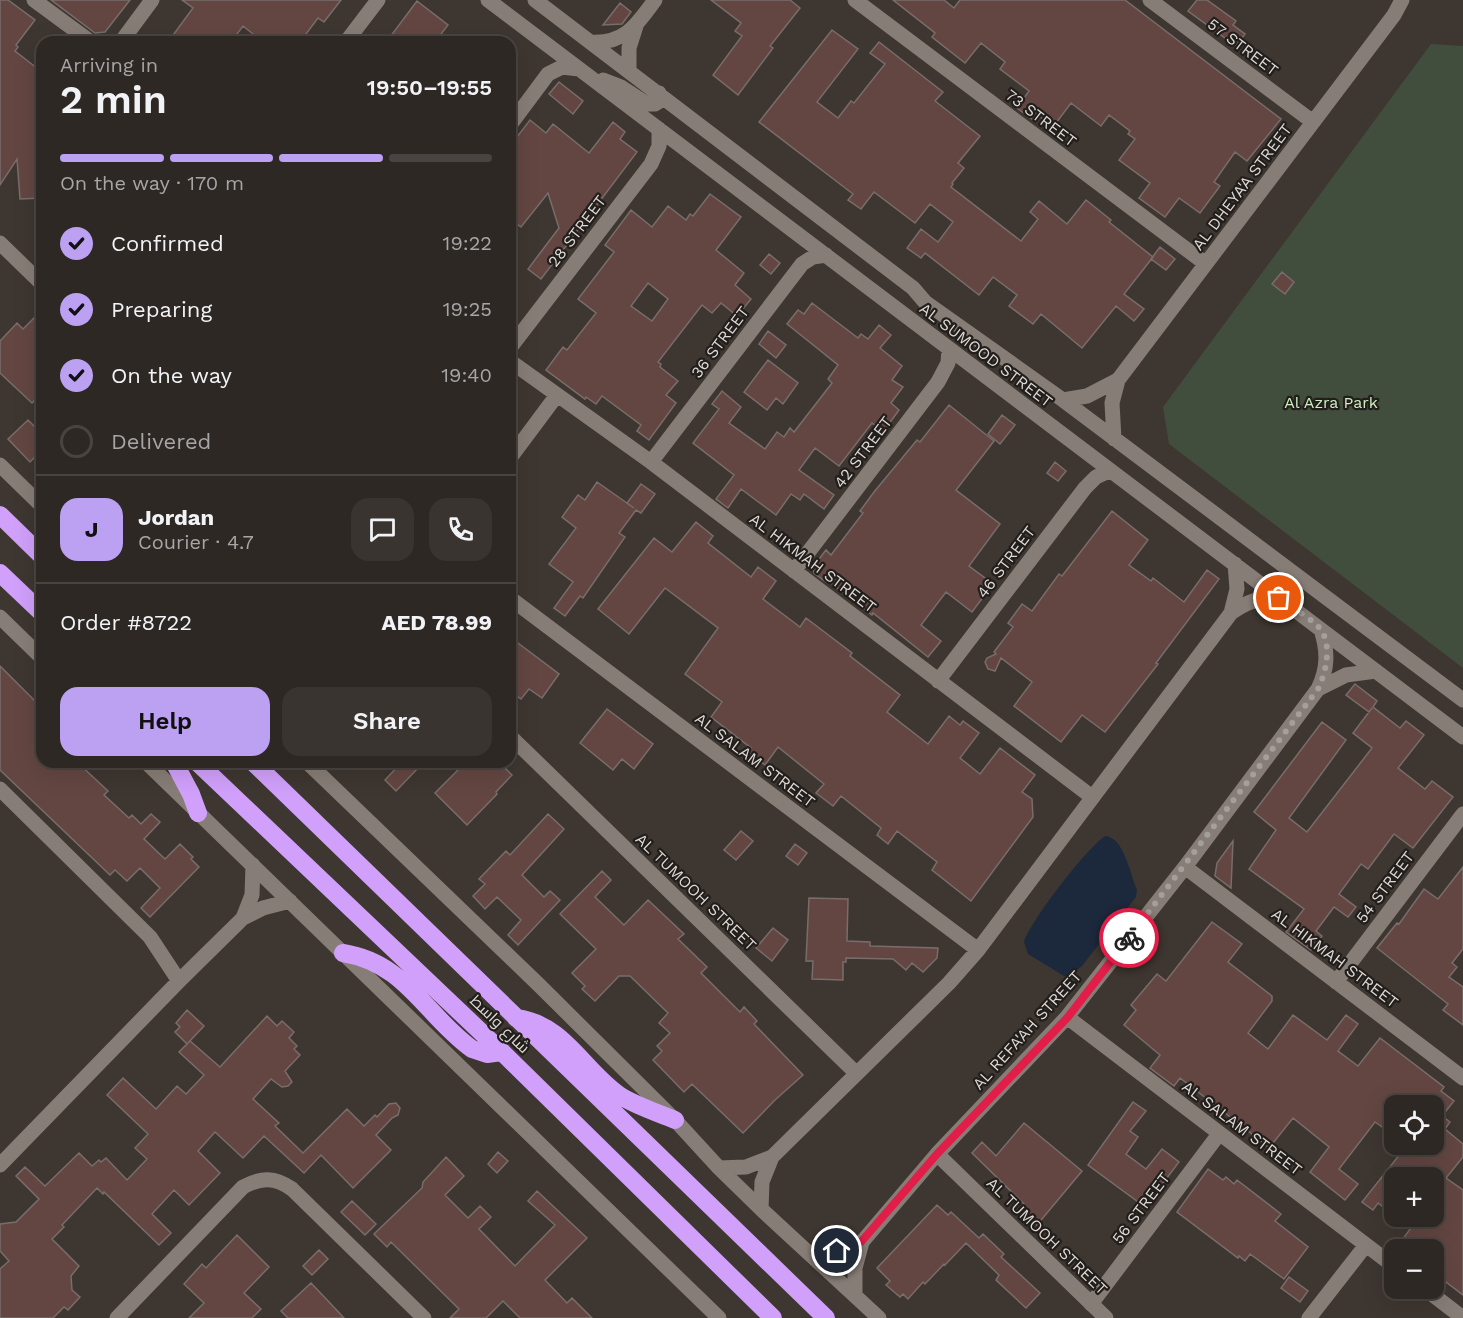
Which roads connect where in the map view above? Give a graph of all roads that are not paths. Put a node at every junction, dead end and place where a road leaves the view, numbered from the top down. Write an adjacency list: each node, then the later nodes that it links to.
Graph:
1 (34, 0): 13 (street)
2 (152, 0): 14 (street)
3 (378, 0): 15 (street)
4 (488, 0): 18 (street, AL SUMOOD STREET)
5 (535, 0): 16 (street, AL SUMOOD STREET)
6 (655, 0): 12 (street)
7 (855, 0): 25 (street, 73 STREET)
8 (1150, 0): 21 (street, 57 STREET)
9 (1402, 0): 11 (street, AL DHEYA'A STREET)
10 (1412, 0): 11 (street, AL DHEYA'A STREET)
11 (1394, 15): 21 (street, AL DHEYA'A STREET)
12 (636, 26): 16 (street); 17 (street)
13 (83, 36)
14 (125, 36)
15 (351, 36)
16 (591, 42): 17 (street, AL SUMOOD STREET)
17 (629, 70): 19 (street, AL SUMOOD STREET)
18 (586, 73): 19 (street); 20 (street); 22 (street, AL SUMOOD STREET)
19 (659, 93): 28 (street, AL SUMOOD STREET)
20 (516, 116)
21 (1313, 122): 25 (street, AL DHEYA'A STREET)
22 (660, 129): 24 (street, AL SUMOOD STREET); 29 (street, 28 STREET)
23 (0, 243): 27 (street)
24 (826, 255): 26 (street, AL SUMOOD STREET); 37 (street, 36 STREET)
25 (1206, 264): 32 (street, AL DHEYA'A STREET)
26 (840, 267): 28 (street); 30 (street, AL SUMOOD STREET)
27 (36, 278)
28 (925, 302): 34 (street, AL SUMOOD STREET)
29 (516, 340)
30 (949, 349): 39 (street, AL SUMOOD STREET); 44 (street, 42 STREET)
31 (516, 365): 33 (street, AL HIKMAH STREET)
32 (1118, 380): 34 (street, AL DHEYA'A STREET); 35 (street, AL DHEYA'A STREET)
33 (557, 395): 36 (street); 37 (street, AL HIKMAH STREET)
34 (1063, 400): 35 (street, AL SUMOOD STREET)
35 (1114, 439): 57 (street, AL SUMOOD STREET)
36 (516, 450)
37 (651, 462): 44 (street, AL HIKMAH STREET)
38 (0, 465): 40 (street)
39 (1109, 471): 43 (street, AL SUMOOD STREET); 55 (street, 46 STREET)
40 (36, 500)
41 (0, 515): 42 (highway)
42 (36, 550)
43 (1235, 564): 46 (street, AL SUMOOD STREET); 49 (street)
44 (794, 571): 55 (street, AL HIKMAH STREET)
45 (0, 573): 48 (highway)
46 (1279, 598): 49 (street); 52 (street, AL SUMOOD STREET)
47 (516, 603): 73 (street, AL SALAM STREET)
48 (36, 607)
49 (1231, 613): 66 (street)
50 (0, 617): 51 (street)
51 (6, 630): 53 (street)
52 (1321, 630): 54 (street, AL SUMOOD STREET); 56 (street, AL REFA'AH STREET)
53 (36, 653)
54 (1377, 671): 56 (street, AL REFA'AH STREET); 58 (street, AL SUMOOD STREET)
55 (938, 681): 66 (street, AL HIKMAH STREET)
56 (1318, 689): 70 (street, AL REFA'AH STREET)
57 (1463, 700)
58 (1463, 737)
59 (516, 742): 80 (street, AL TUMOOH STREET)
60 (152, 768): 67 (street)
61 (177, 768): 67 (highway)
62 (203, 768): 79 (highway, شارع واسط)
63 (259, 768): 78 (highway, شارع واسط)
64 (313, 768): 82 (street)
65 (0, 789): 75 (street)
66 (1092, 797): 73 (street)
67 (198, 813): 69 (street)
68 (1463, 814): 76 (street, 54 STREET)
69 (253, 865): 71 (street); 72 (street)
70 (1185, 867): 76 (street, AL HIKMAH STREET); 77 (street, AL REFA'AH STREET)
71 (290, 901): 72 (street); 74 (street)
72 (243, 918): 75 (street)
73 (978, 950): 80 (street)
74 (343, 953): 79 (highway); 94 (street)
75 (179, 981): 86 (street)
76 (1335, 982): 81 (street, AL HIKMAH STREET)
77 (1068, 1017): 83 (street, AL SALAM STREET); 84 (street, AL REFA'AH STREET)
78 (516, 1018): 82 (highway); 102 (highway, شارع واسط)
79 (502, 1052): 101 (highway, شارع واسط)
80 (856, 1073): 85 (street)
81 (1463, 1078)
82 (675, 1120): 87 (street)
83 (1219, 1134): 90 (street, AL SALAM STREET); 96 (street, 56 STREET)
84 (937, 1154): 89 (street, AL REFA'AH STREET); 96 (street, AL TUMOOH STREET)
85 (772, 1157): 87 (street); 88 (street)
86 (0, 1165)
87 (719, 1168): 88 (street)
88 (761, 1209): 91 (street)
89 (861, 1242): 91 (street); 93 (street, AL REFA'AH STREET)
90 (1366, 1245): 92 (street, AL SALAM STREET); 105 (street)
91 (811, 1254): 93 (street)
92 (1384, 1259)
93 (855, 1294): 103 (street)
94 (698, 1297): 99 (street); 100 (street)
95 (1438, 1299): 106 (street)
96 (1091, 1304): 104 (street, AL TUMOOH STREET)
97 (117, 1318): 98 (street)
98 (424, 1318)
99 (699, 1318)
100 (719, 1318)
101 (773, 1318)
102 (826, 1318)
103 (879, 1318)
104 (1106, 1318)
105 (1310, 1318)
106 (1463, 1318)

